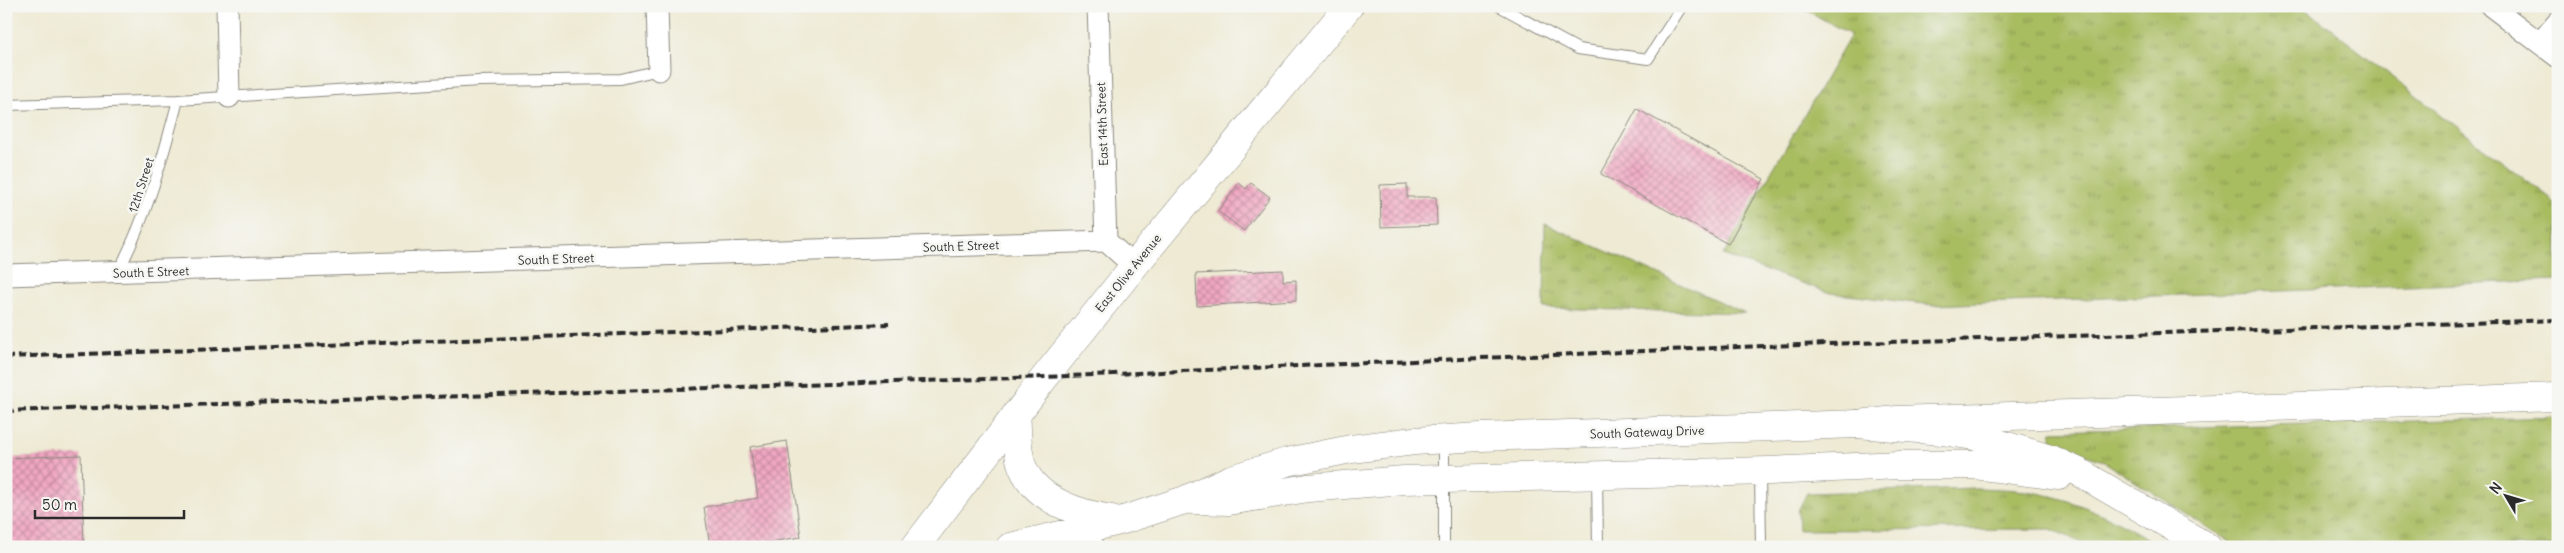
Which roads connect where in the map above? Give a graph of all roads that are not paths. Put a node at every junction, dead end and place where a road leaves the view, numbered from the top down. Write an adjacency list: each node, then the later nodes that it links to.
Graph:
1 (227, 6): 12 (street)
2 (657, 6): 11 (street)
3 (1098, 6): 15 (street, East 14th Street)
4 (1349, 6): 16 (main road, East Olive Avenue)
5 (1499, 6): 6 (lane)
6 (1682, 6)
7 (2491, 6): 9 (street)
8 (2558, 22): 9 (street)
9 (2540, 44): 10 (street)
10 (2558, 57)
11 (658, 70): 12 (lane)
12 (229, 97): 13 (lane)
13 (178, 100): 14 (lane); 17 (lane, 12th Street)
14 (6, 105)
15 (1106, 241): 16 (street); 17 (street, South E Street)
16 (1134, 266): 20 (main road, East Olive Avenue)
17 (118, 273): 18 (street, South E Street)
18 (6, 275)
19 (2558, 397): 21 (main road)
20 (1016, 414): 29 (main road); 31 (main road, East Olive Avenue)
21 (1858, 424): 22 (main road, South Gateway Drive); 27 (main road, South Gateway Drive)
22 (1759, 428): 23 (main road, South Gateway Drive); 24 (main road)
23 (1444, 439): 26 (lane); 28 (main road, South Gateway Drive)
24 (1760, 471): 25 (main road, South Gateway Drive); 27 (main road, South Gateway Drive); 35 (lane)
25 (1597, 475): 26 (main road, South Gateway Drive); 34 (lane)
26 (1443, 479): 28 (main road, South Gateway Drive); 33 (lane)
27 (2106, 488): 36 (main road, South Gateway Drive)
28 (1185, 500): 29 (main road, South Gateway Drive)
29 (1120, 521): 30 (main road, South Gateway Drive)
30 (1095, 537): 32 (main road, South Gateway Drive)
31 (915, 547)
32 (1010, 547)
33 (1444, 547)
34 (1598, 547)
35 (1761, 547)
36 (2207, 547)

